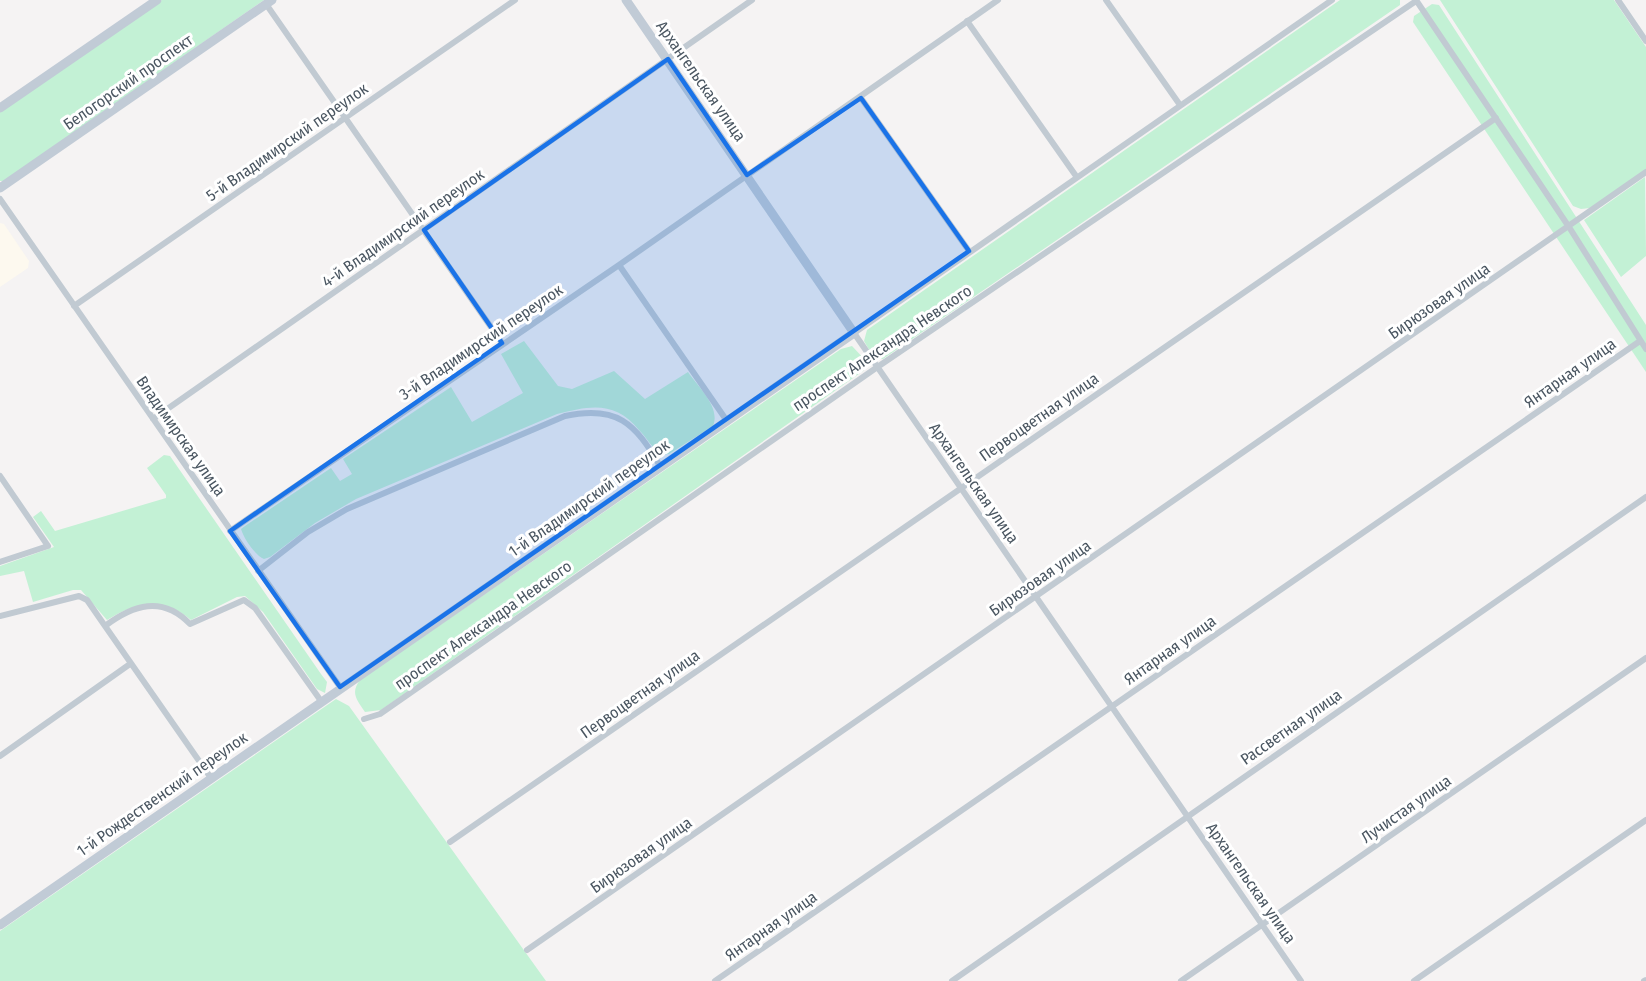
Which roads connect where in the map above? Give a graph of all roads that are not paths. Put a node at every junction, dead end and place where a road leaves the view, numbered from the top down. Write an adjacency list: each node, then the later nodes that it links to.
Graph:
1 (515, 0): 17 (street, 5-й Владимирский переулок)
2 (626, 0): 13 (street, Архангельская улица)
3 (752, 0): 13 (street, 4-й Владимирский переулок)
4 (998, 0): 11 (street, 3-й Владимирский переулок)
5 (1106, 0): 15 (street)
6 (1332, 0): 15 (street, проспект Александра Невского)
7 (1416, 0): 18 (street); 33 (street, проспект Александра Невского)
8 (1617, 0): 12 (street)
9 (155, 1): 16 (street)
10 (269, 2): 17 (street); 22 (street, Белогорский проспект)
11 (967, 21): 14 (street, 3-й Владимирский переулок); 21 (street)
12 (1646, 41)
13 (668, 59): 20 (street, Архангельская улица); 25 (street, 4-й Владимирский переулок)
14 (861, 98): 20 (street, 3-й Владимирский переулок); 26 (street)
15 (1180, 105): 21 (street, проспект Александра Невского)
16 (0, 108)
17 (346, 117): 25 (street); 28 (street, 5-й Владимирский переулок)
18 (1496, 118): 24 (street); 38 (street, Первоцветная улица)
19 (1646, 172): 24 (street, Бирюзовая улица)
20 (747, 175): 27 (street, 3-й Владимирский переулок); 29 (street, Архангельская улица)
21 (1076, 176): 26 (street, проспект Александра Невского)
22 (0, 188)
23 (0, 200): 28 (street, Владимирская улица)
24 (1569, 227): 30 (street); 43 (street, Бирюзовая улица)
25 (424, 230): 31 (street); 34 (street, 4-й Владимирский переулок)
26 (969, 251): 29 (street, проспект Александра Невского)
27 (619, 265): 31 (street, 3-й Владимирский переулок); 35 (street)
28 (74, 306): 34 (street, Владимирская улица)
29 (854, 333): 33 (street, Архангельская улица); 35 (street, 1-й Владимирский переулок)
30 (1640, 340): 32 (street); 50 (street, Янтарная улица)
31 (502, 343): 40 (street, 3-й Владимирский переулок)
32 (1646, 349)
33 (876, 368): 38 (street, Архангельская улица); 51 (street, проспект Александра Невского)
34 (153, 419): 40 (street, Владимирская улица)
35 (727, 421): 36 (street, 1-й Владимирский переулок)
36 (660, 466): 42 (street); 48 (street, 1-й Владимирский переулок)
37 (0, 476): 41 (street)
38 (959, 489): 43 (street, Архангельская улица); 56 (street, Первоцветная улица)
39 (1646, 497): 54 (street, Рассветная улица)
40 (230, 531): 42 (street, Владимирская улица)
41 (0, 562)
42 (258, 571): 48 (street, Владимирская улица)
43 (1036, 598): 50 (street, Архангельская улица); 59 (street, Бирюзовая улица)
44 (0, 616): 45 (street)
45 (105, 626): 47 (street); 49 (street)
46 (1646, 658): 58 (street, Лучистая улица)
47 (130, 664): 52 (street); 53 (street)
48 (340, 687): 49 (street, 1-й Рождественский переулок)
49 (321, 701): 53 (street, 1-й Рождественский переулок)
50 (1111, 708): 54 (street, Архангельская улица); 60 (street, Янтарная улица)
51 (364, 719)
52 (0, 756)
53 (211, 778): 57 (street, 1-й Рождественский переулок)
54 (1186, 816): 58 (street, Архангельская улица); 61 (street, Рассветная улица)
55 (1646, 820): 64 (street)
56 (450, 842)
57 (0, 925)
58 (1262, 925): 62 (street, Лучистая улица); 63 (street, Архангельская улица)
59 (526, 950)
60 (715, 981)
61 (952, 981)
62 (1181, 981)
63 (1300, 981)
64 (1414, 981)

